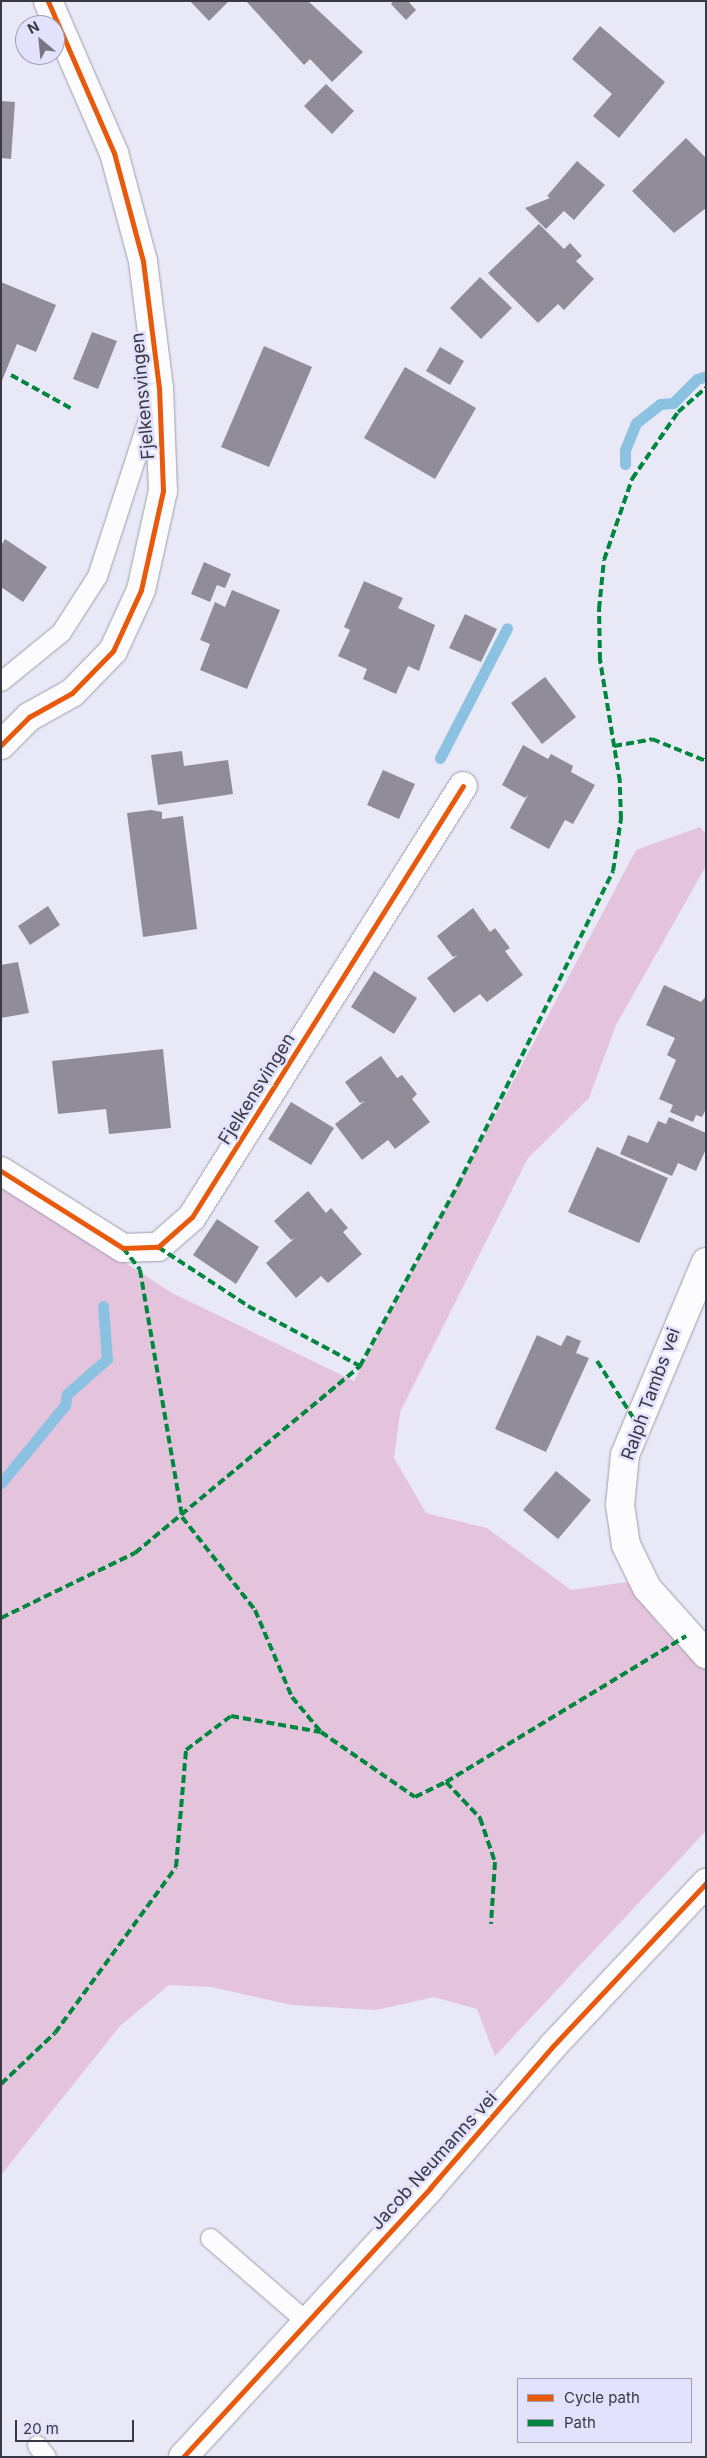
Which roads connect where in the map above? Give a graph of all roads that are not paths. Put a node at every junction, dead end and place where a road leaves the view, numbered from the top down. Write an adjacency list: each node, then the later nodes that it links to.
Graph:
1 (48, 1): 2 (street, Fjelkensvingen)
2 (159, 388): 3 (lane); 4 (street, Fjelkensvingen)
3 (1, 681)
4 (1, 745)
5 (463, 786): 6 (street, Fjelkensvingen)
6 (1, 1170)
7 (706, 1262): 8 (street, Ralph Tambs vei)
8 (706, 1654)
9 (706, 1883): 11 (street, Jacob Neumanns vei)
10 (210, 2238): 11 (lane)
11 (306, 2322): 12 (street, Jacob Neumanns vei)
12 (183, 2457)

